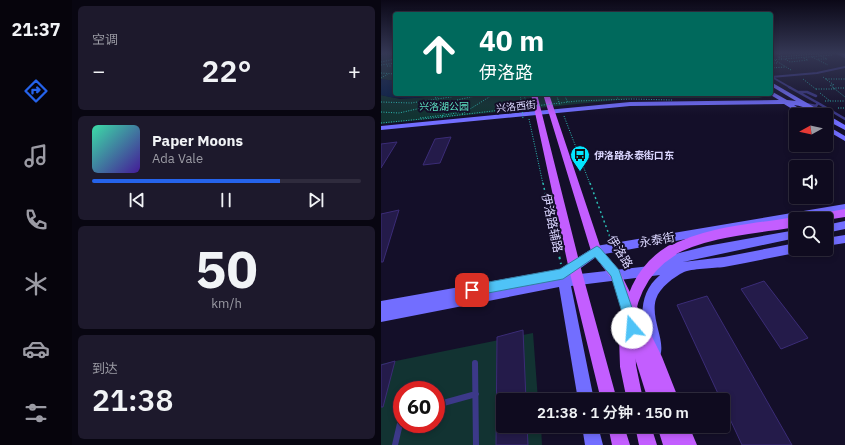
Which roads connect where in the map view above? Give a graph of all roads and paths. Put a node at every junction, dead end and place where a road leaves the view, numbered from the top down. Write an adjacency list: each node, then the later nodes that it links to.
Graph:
1 (805, 74): 3 (lane)
2 (818, 74): 5 (path)
3 (773, 76)
4 (773, 77): 12 (lane)
5 (826, 79): 6 (path); 8 (path)
6 (845, 79)
7 (773, 85): 35 (street)
8 (833, 88): 9 (path); 11 (path)
9 (845, 88)
10 (816, 89): 11 (path)
11 (835, 89): 26 (path)
12 (798, 92): 25 (lane); 30 (lane)
13 (773, 94): 33 (street)
14 (441, 96): 28 (path)
15 (458, 96): 28 (path)
16 (473, 96): 41 (path)
17 (491, 96): 44 (path)
18 (520, 96): 45 (path)
19 (524, 96): 45 (path, 伊洛路辅路)
20 (534, 96): 43 (main road)
21 (547, 96): 42 (main road, 伊洛路)
22 (557, 96): 40 (path)
23 (565, 96): 36 (path)
24 (617, 96): 27 (path)
25 (816, 96)
26 (845, 97)
27 (618, 99)
28 (433, 100): 31 (path)
29 (672, 100): 37 (path, bridge)
30 (813, 101): 32 (path); 34 (lane)
31 (381, 102)
32 (845, 102)
33 (788, 103): 35 (street, 兴洛西街); 38 (street); 40 (street, 兴洛西街)
34 (818, 103): 35 (lane); 48 (lane)
35 (804, 104): 39 (street)
36 (569, 105)
37 (522, 107): 45 (path, bridge); 47 (path, bridge)
38 (796, 108)
39 (811, 108)
40 (562, 111): 42 (street, 兴洛西街); 64 (path)
41 (381, 112)
42 (551, 112): 43 (street, 兴洛西街); 66 (main road, 伊洛路)
43 (538, 113): 45 (street, 兴洛西街); 68 (main road)
44 (462, 114)
45 (525, 114): 52 (street, 兴洛西街); 70 (path, 伊洛路辅路)
46 (445, 115): 47 (path, bridge)
47 (442, 117): 50 (path, bridge)
48 (845, 119)
49 (833, 121): 51 (street)
50 (381, 123)
51 (845, 128)
52 (381, 129)
53 (833, 131): 54 (street)
54 (845, 139)
55 (845, 207): 64 (street, 永泰街)
56 (845, 213): 57 (main road)
57 (833, 215)
58 (789, 223): 77 (main road, bridge)
59 (845, 225): 60 (street)
60 (833, 228)
61 (789, 235): 69 (street)
62 (845, 239): 63 (street)
63 (833, 241)
64 (614, 247): 66 (street, 永泰街)
65 (789, 249): 67 (street)
66 (597, 251): 68 (street, 永泰街); 69 (main road, 伊洛路)
67 (724, 262): 69 (street); 74 (street)
68 (574, 265): 70 (main road)
69 (615, 274): 70 (street); 74 (main road)
70 (568, 278): 71 (street); 72 (street); 75 (street); 76 (main road)
71 (381, 307)
72 (381, 315)
73 (475, 363): 80 (lane)
74 (651, 365): 78 (main road); 79 (main road)
75 (585, 393)
76 (607, 393)
77 (634, 393)
78 (655, 393)
79 (667, 393)
80 (476, 394): 81 (lane); 89 (lane)
81 (445, 403)
82 (398, 433): 88 (lane)
83 (591, 433): 90 (street)
84 (618, 433): 91 (main road)
85 (645, 433): 92 (main road)
86 (668, 433): 93 (main road)
87 (684, 433): 94 (main road)
88 (395, 445)
89 (477, 445)
90 (594, 445)
91 (621, 445)
92 (648, 445)
93 (672, 445)
94 (688, 445)

